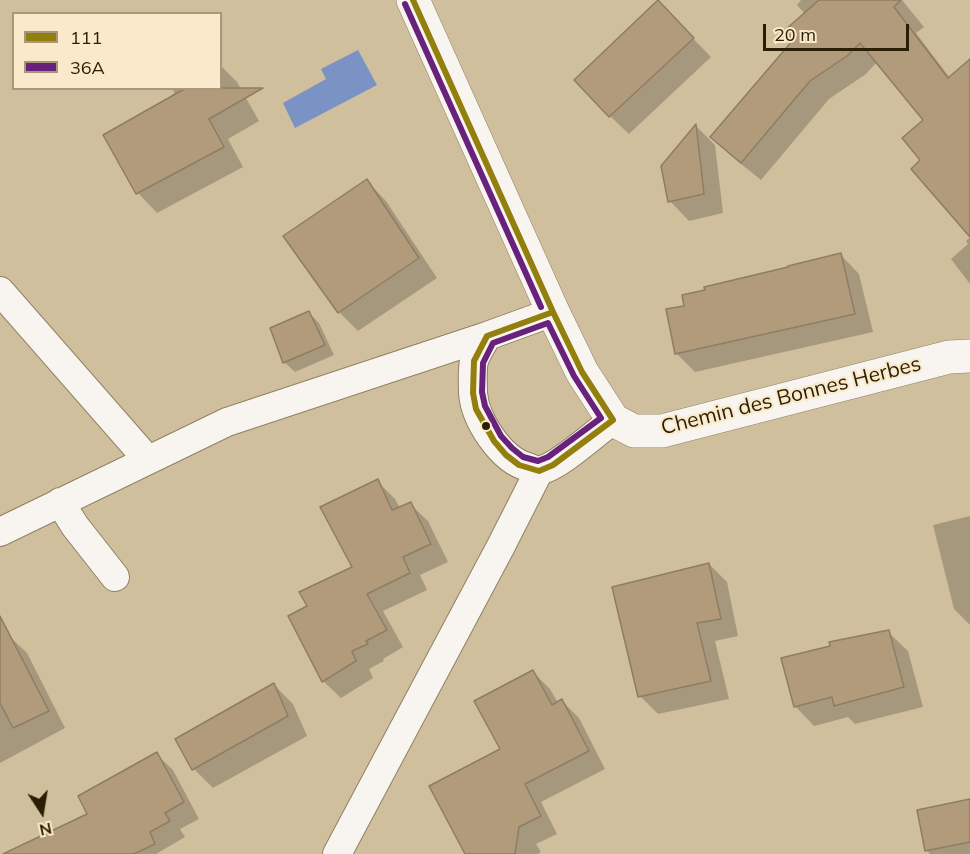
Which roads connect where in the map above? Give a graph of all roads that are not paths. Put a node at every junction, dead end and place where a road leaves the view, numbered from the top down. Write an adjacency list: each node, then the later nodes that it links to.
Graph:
1 (412, 0): 3 (street)
2 (0, 291): 7 (lane)
3 (553, 312): 4 (lane); 6 (street)
4 (487, 336): 7 (lane); 8 (lane)
5 (970, 356): 6 (street, Chemin des Bonnes Herbes)
6 (613, 420): 8 (lane)
7 (148, 460): 9 (lane)
8 (539, 471): 12 (lane)
9 (60, 502): 10 (lane); 11 (lane)
10 (0, 532)
11 (116, 577)
12 (337, 854)

